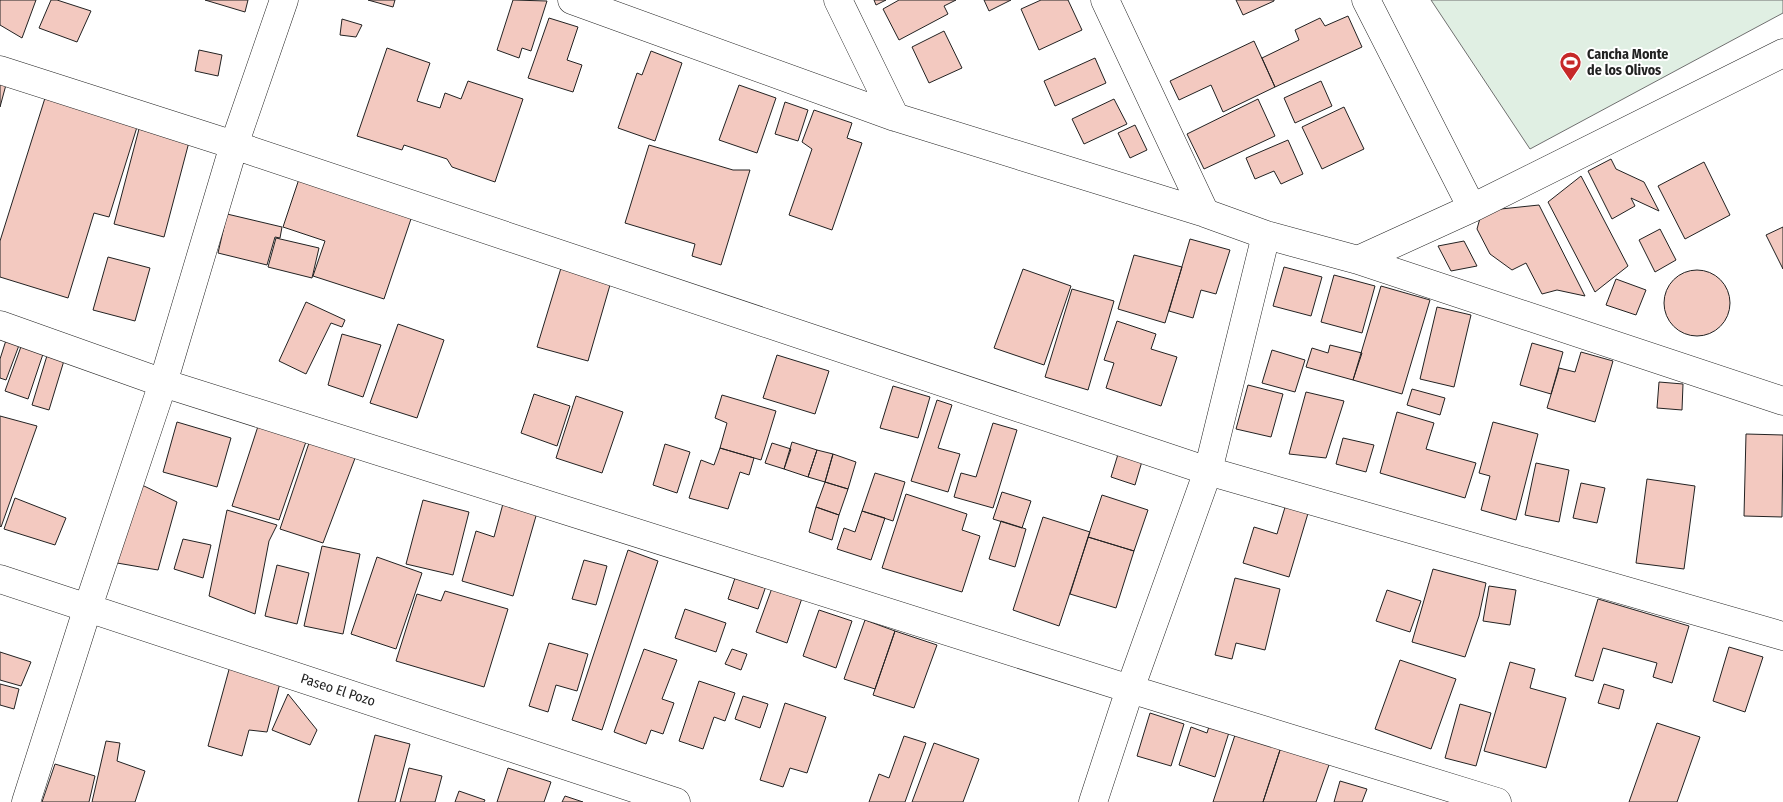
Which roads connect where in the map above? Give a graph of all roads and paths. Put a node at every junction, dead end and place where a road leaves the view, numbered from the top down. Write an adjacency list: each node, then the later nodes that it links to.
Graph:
1 (284, 0): 9 (street)
2 (838, 0): 8 (street)
3 (1105, 0): 11 (street)
4 (1366, 0): 10 (street)
5 (582, 2): 8 (street)
6 (1783, 53): 10 (street)
7 (0, 70): 9 (street)
8 (895, 117): 11 (street)
9 (234, 145): 15 (street); 17 (street)
10 (1472, 208): 13 (street)
11 (1205, 213): 12 (street)
12 (1266, 235): 13 (street); 17 (street)
13 (1358, 260): 16 (street)
14 (0, 325): 15 (street)
15 (163, 383): 19 (street); 21 (street)
16 (1783, 401)
17 (1208, 470): 20 (street); 21 (street)
18 (0, 579): 19 (street, Paseo El Pozo)
19 (88, 607): 22 (street); 23 (street, Paseo El Pozo)
20 (1783, 636)
21 (1130, 689): 24 (street); 25 (street)
22 (26, 802)
23 (676, 802)
24 (1094, 802)
25 (1497, 802)

